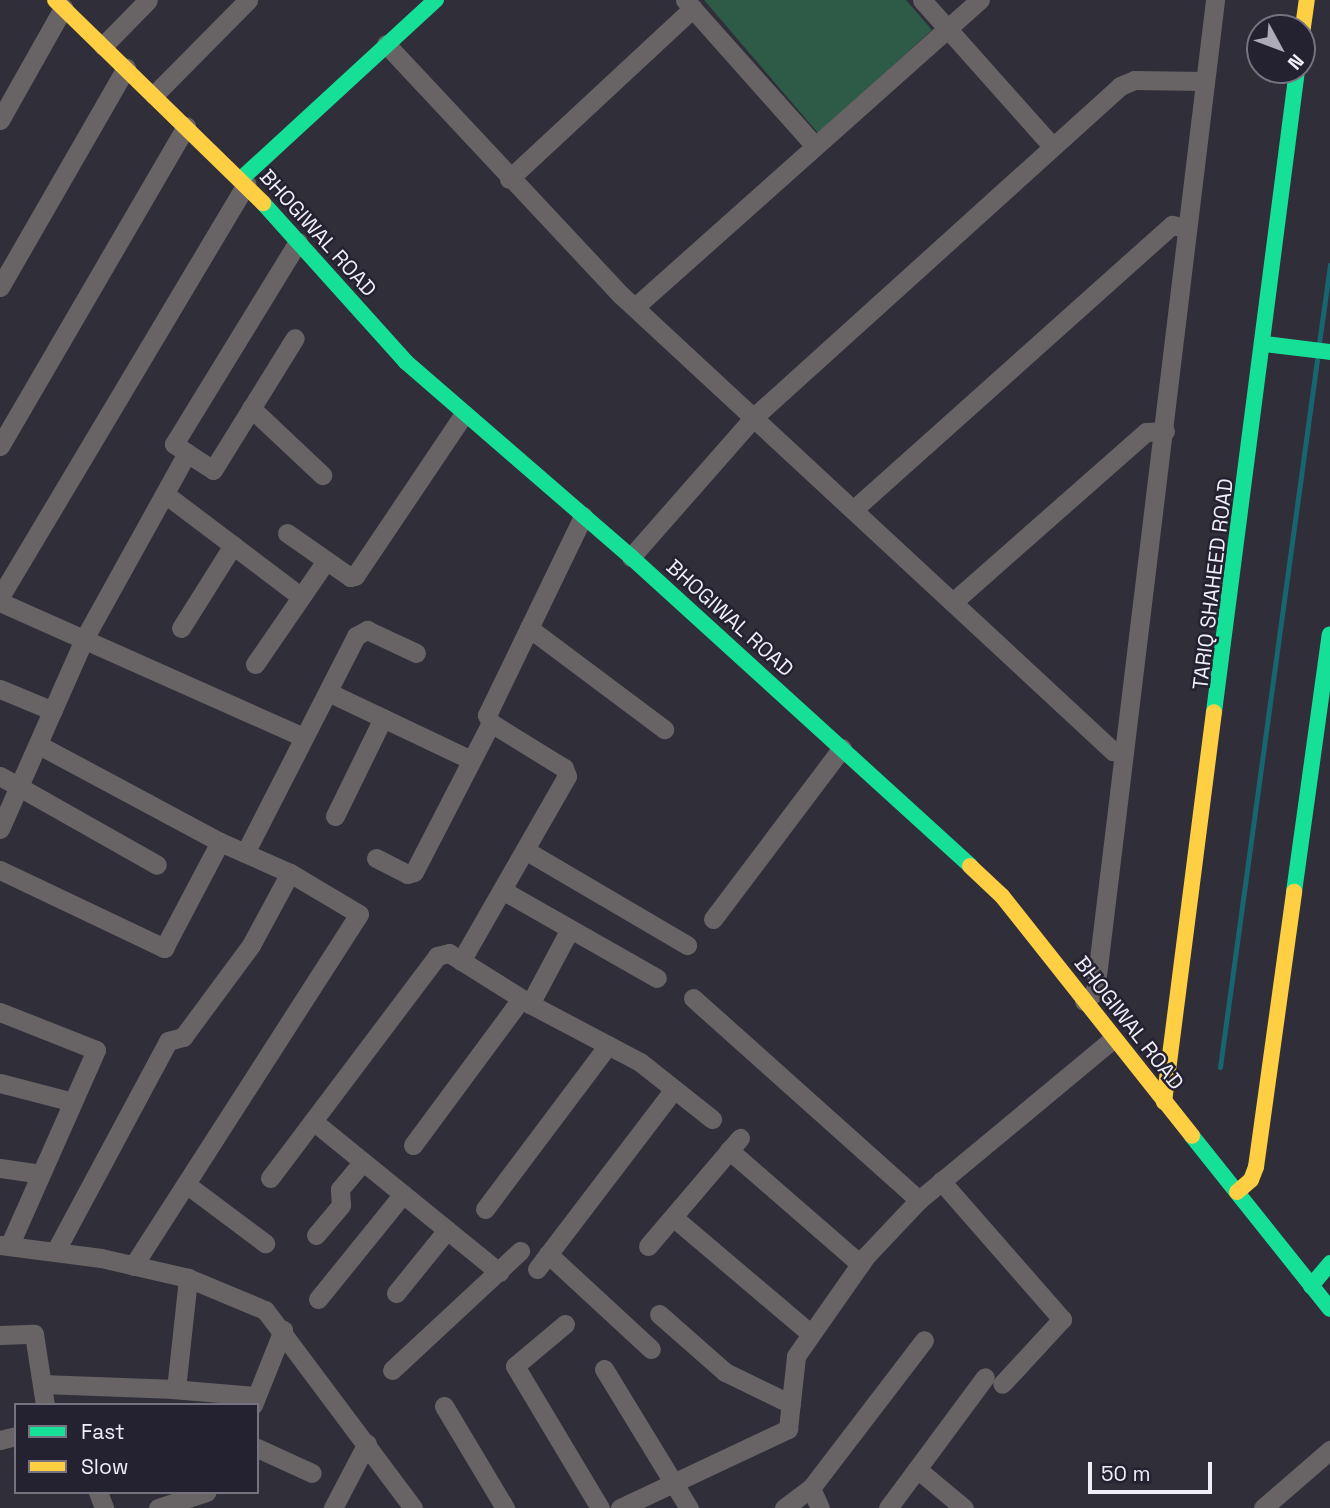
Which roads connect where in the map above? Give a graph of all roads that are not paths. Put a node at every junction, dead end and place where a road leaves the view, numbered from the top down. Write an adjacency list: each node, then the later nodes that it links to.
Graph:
1 (148, 0): 11 (street)
2 (247, 0): 15 (street)
3 (436, 0): 10 (main road)
4 (922, 0): 9 (street)
5 (981, 0): 9 (street)
6 (1215, 0): 13 (street)
7 (59, 4): 11 (main road, BHOGIWAL ROAD); 16 (street)
8 (689, 4): 18 (street); 20 (street)
9 (947, 29): 18 (street); 19 (street)
10 (386, 44): 20 (street); 21 (main road)
11 (103, 46): 12 (main road, BHOGIWAL ROAD)
12 (126, 68): 15 (main road, BHOGIWAL ROAD); 24 (street)
13 (1204, 81): 19 (street); 22 (street)
14 (1295, 84): 27 (main road, TARIQ SHAHEED ROAD)
15 (154, 95): 17 (main road, BHOGIWAL ROAD)
16 (0, 120)
17 (186, 126): 21 (main road, BHOGIWAL ROAD); 33 (street)
18 (814, 145): 25 (street)
19 (1052, 146): 31 (street)
20 (509, 179): 25 (street)
21 (244, 182): 23 (main road, BHOGIWAL ROAD); 44 (street)
22 (1186, 228): 32 (street); 37 (street)
23 (299, 242): 30 (main road, BHOGIWAL ROAD); 34 (street)
24 (0, 287)
25 (635, 307): 31 (street)
26 (295, 338): 29 (street)
27 (1265, 344): 28 (main road); 89 (main road, TARIQ SHAHEED ROAD)
28 (1330, 352)
29 (251, 408): 34 (street); 35 (street)
30 (464, 414): 38 (main road, BHOGIWAL ROAD); 42 (street)
31 (754, 417): 37 (street); 41 (street)
32 (1165, 431): 45 (street); 61 (street)
33 (0, 446)
34 (187, 453): 36 (street)
35 (322, 475)
36 (165, 494): 40 (street); 49 (street)
37 (853, 510): 45 (street)
38 (583, 516): 41 (main road, BHOGIWAL ROAD); 47 (street)
39 (287, 534): 42 (street)
40 (233, 545): 43 (street); 46 (street)
41 (631, 556): 60 (main road, BHOGIWAL ROAD)
42 (325, 562): 43 (street)
43 (300, 596): 51 (street)
44 (0, 600): 49 (street)
45 (953, 602): 61 (street)
46 (181, 628)
47 (529, 628): 56 (street); 57 (street)
48 (1330, 634): 99 (main road)
49 (84, 639): 54 (street); 58 (street)
50 (416, 653): 53 (street)
51 (255, 664)
52 (0, 689): 54 (street)
53 (328, 692): 55 (street); 58 (street)
54 (53, 711): 59 (street)
55 (383, 718): 62 (street); 65 (street)
56 (491, 723): 62 (street); 68 (street)
57 (664, 729)
58 (303, 737): 69 (street)
59 (39, 744): 64 (street); 67 (street)
60 (842, 748): 75 (street); 82 (main road, BHOGIWAL ROAD)
61 (1124, 753): 82 (street)
62 (471, 760): 70 (street)
63 (0, 776): 64 (street)
64 (20, 785): 66 (street); 71 (street)
65 (335, 816)
66 (0, 828)
67 (220, 842): 69 (street); 72 (street)
68 (525, 850): 74 (street); 77 (street)
69 (245, 853): 73 (street)
70 (376, 858)
71 (157, 865)
72 (0, 870)
73 (290, 873): 98 (street); 110 (street)
74 (502, 890): 76 (street); 78 (street)
75 (713, 919)
76 (570, 929): 79 (street); 81 (street)
77 (687, 944)
78 (461, 961): 81 (street); 91 (street)
79 (657, 978)
80 (692, 998): 101 (street)
81 (525, 1001): 85 (street); 92 (street)
82 (1084, 1002): 84 (main road, BHOGIWAL ROAD)
83 (0, 1012): 88 (street)
84 (1113, 1038): 89 (main road, BHOGIWAL ROAD); 97 (street)
85 (608, 1045): 87 (street); 102 (street)
86 (0, 1083): 88 (street)
87 (674, 1089): 90 (street); 126 (street)
88 (73, 1102): 95 (street)
89 (1164, 1102): 99 (main road, BHOGIWAL ROAD)
90 (712, 1119)
91 (313, 1121): 93 (street); 96 (street)
92 (413, 1145)
93 (363, 1162): 100 (street); 105 (street)
94 (0, 1168): 95 (street)
95 (41, 1174): 107 (street)
96 (270, 1178)
97 (941, 1181): 101 (street); 138 (street)
98 (186, 1184): 106 (street); 113 (street)
99 (1237, 1192): 116 (main road, BHOGIWAL ROAD)
100 (403, 1194): 104 (street); 118 (street)
101 (919, 1200): 112 (street)
102 (485, 1209)
103 (673, 1217): 108 (street); 112 (street); 123 (street)
104 (447, 1230): 114 (street); 117 (street)
105 (316, 1236)
106 (265, 1243)
107 (4, 1245): 110 (street)
108 (648, 1247)
109 (520, 1251): 114 (street)
110 (55, 1252): 113 (street)
111 (1330, 1263): 116 (main road)
112 (860, 1264): 123 (street)
113 (133, 1266): 115 (street)
114 (499, 1272): 128 (street)
115 (188, 1278): 122 (street); 130 (street)
116 (1311, 1286): 119 (main road, BHOGIWAL ROAD)
117 (396, 1293)
118 (318, 1299)
119 (1330, 1309)
120 (659, 1314): 133 (street)
121 (565, 1324): 147 (street)
122 (283, 1330): 131 (street); 135 (street)
123 (811, 1334): 133 (street)
124 (0, 1335): 129 (street)
125 (924, 1340): 141 (street)
126 (651, 1349)
127 (604, 1369): 140 (street)
128 (392, 1370)
129 (42, 1384): 130 (street); 132 (street)
130 (172, 1389): 131 (street)
131 (254, 1401)
132 (45, 1403)
133 (791, 1405): 140 (street)
134 (443, 1406): 146 (street)
135 (367, 1443): 144 (street); 145 (street)
136 (259, 1449): 139 (street)
137 (1330, 1450): 154 (street)
138 (917, 1469): 152 (street); 153 (street)
139 (312, 1474)
140 (675, 1483): 148 (street); 149 (street)
141 (811, 1488): 150 (street); 151 (street)
142 (197, 1494): 143 (street)
143 (163, 1502)
144 (333, 1508)
145 (414, 1508)
146 (505, 1508)
147 (600, 1508)
148 (620, 1508)
149 (689, 1508)
150 (784, 1508)
151 (820, 1508)
152 (888, 1508)
153 (964, 1508)
154 (1263, 1508)

